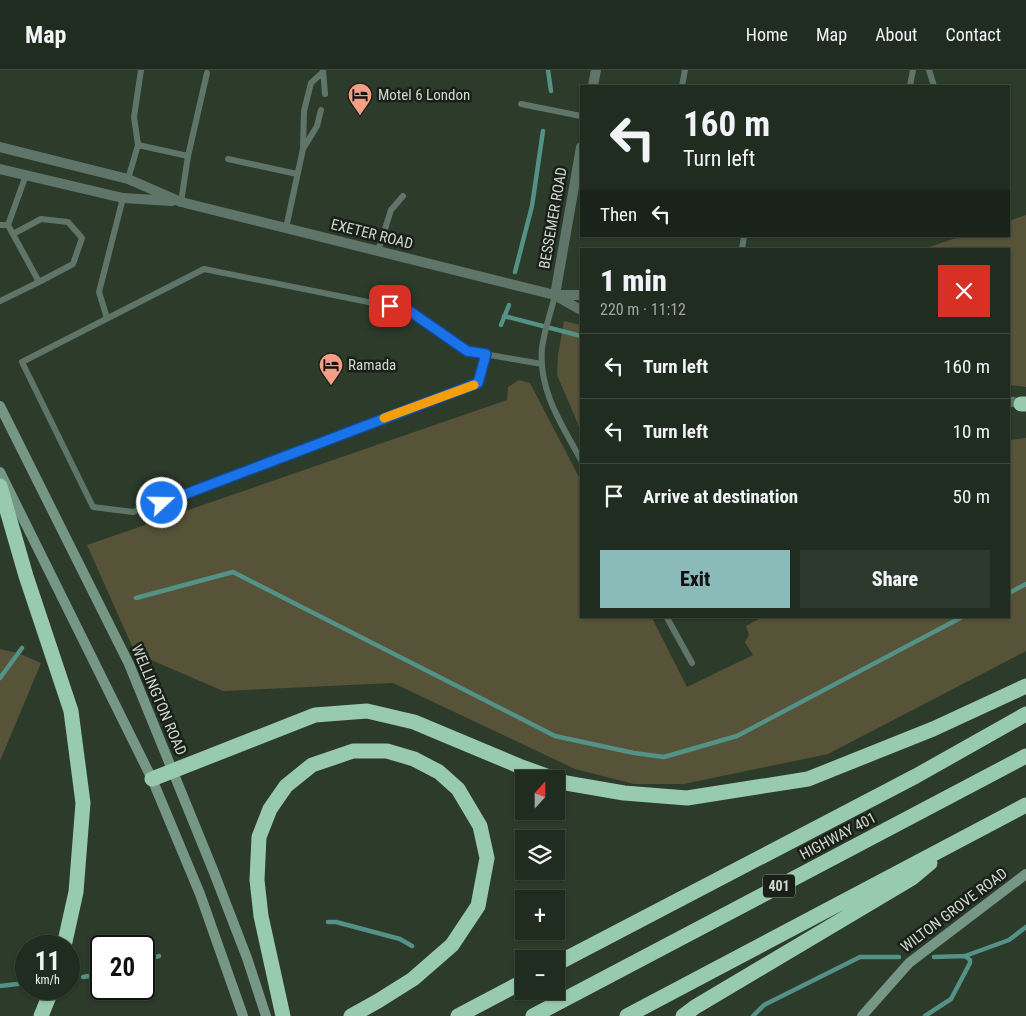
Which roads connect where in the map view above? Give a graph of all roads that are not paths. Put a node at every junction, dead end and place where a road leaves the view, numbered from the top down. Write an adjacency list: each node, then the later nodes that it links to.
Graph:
1 (141, 70): 16 (lane)
2 (596, 70): 8 (street)
3 (685, 70): 9 (lane)
4 (913, 70): 10 (lane)
5 (930, 70): 11 (lane)
6 (323, 71): 12 (lane); 18 (lane)
7 (207, 73): 19 (lane)
8 (593, 85)
9 (682, 85)
10 (910, 85)
11 (934, 85)
12 (325, 94)
13 (521, 104): 15 (lane)
14 (321, 110): 18 (lane)
15 (580, 116)
16 (138, 145): 19 (lane); 25 (lane)
17 (0, 147): 25 (street, EXETER ROAD)
18 (303, 149): 23 (lane)
19 (188, 156): 28 (lane)
20 (228, 159): 23 (lane)
21 (579, 166): 35 (street, BESSEMER ROAD)
22 (0, 169): 24 (street, EXETER ROAD)
23 (297, 174): 31 (lane)
24 (26, 175): 27 (street, EXETER ROAD); 30 (lane)
25 (128, 179): 28 (street, EXETER ROAD)
26 (403, 196): 33 (lane)
27 (123, 198): 28 (street, EXETER ROAD); 39 (lane)
28 (181, 202): 31 (street, EXETER ROAD)
29 (0, 225): 30 (lane)
30 (8, 225): 32 (lane)
31 (286, 228): 33 (street, EXETER ROAD)
32 (13, 234): 34 (lane); 34 (lane)
33 (378, 251): 35 (street, EXETER ROAD)
34 (39, 282): 37 (lane)
35 (555, 295): 36 (street, EXETER ROAD); 38 (street, EXETER ROAD); 41 (lane)
36 (580, 295)
37 (0, 301)
38 (580, 309)
39 (107, 318): 40 (lane); 40 (lane)
40 (486, 354): 41 (lane)
41 (542, 364): 43 (lane)
42 (0, 406): 51 (main road, WELLINGTON ROAD)
43 (580, 458)
44 (0, 472): 53 (main road)
45 (0, 486): 58 (highway)
46 (667, 618): 47 (lane)
47 (692, 663)
48 (1026, 686): 54 (highway)
49 (1026, 714): 59 (highway, HIGHWAY 401 / 401)
50 (1026, 756): 68 (highway, HIGHWAY 401 / 401)
51 (173, 770): 52 (highway); 53 (highway); 64 (main road, WELLINGTON ROAD)
52 (530, 770)
53 (152, 779): 63 (main road)
54 (565, 783)
55 (1026, 805): 56 (highway)
56 (951, 844): 69 (highway); 70 (highway)
57 (1026, 874): 71 (main road, WILTON GROVE ROAD)
58 (66, 935)
59 (565, 959)
60 (515, 987): 67 (highway)
61 (48, 1000): 62 (highway)
62 (41, 1016)
63 (243, 1016)
64 (266, 1016)
65 (282, 1016): 66 (highway)
66 (351, 1016)
67 (458, 1016)
68 (533, 1016)
69 (627, 1016)
70 (683, 1016)
71 (862, 1016)

